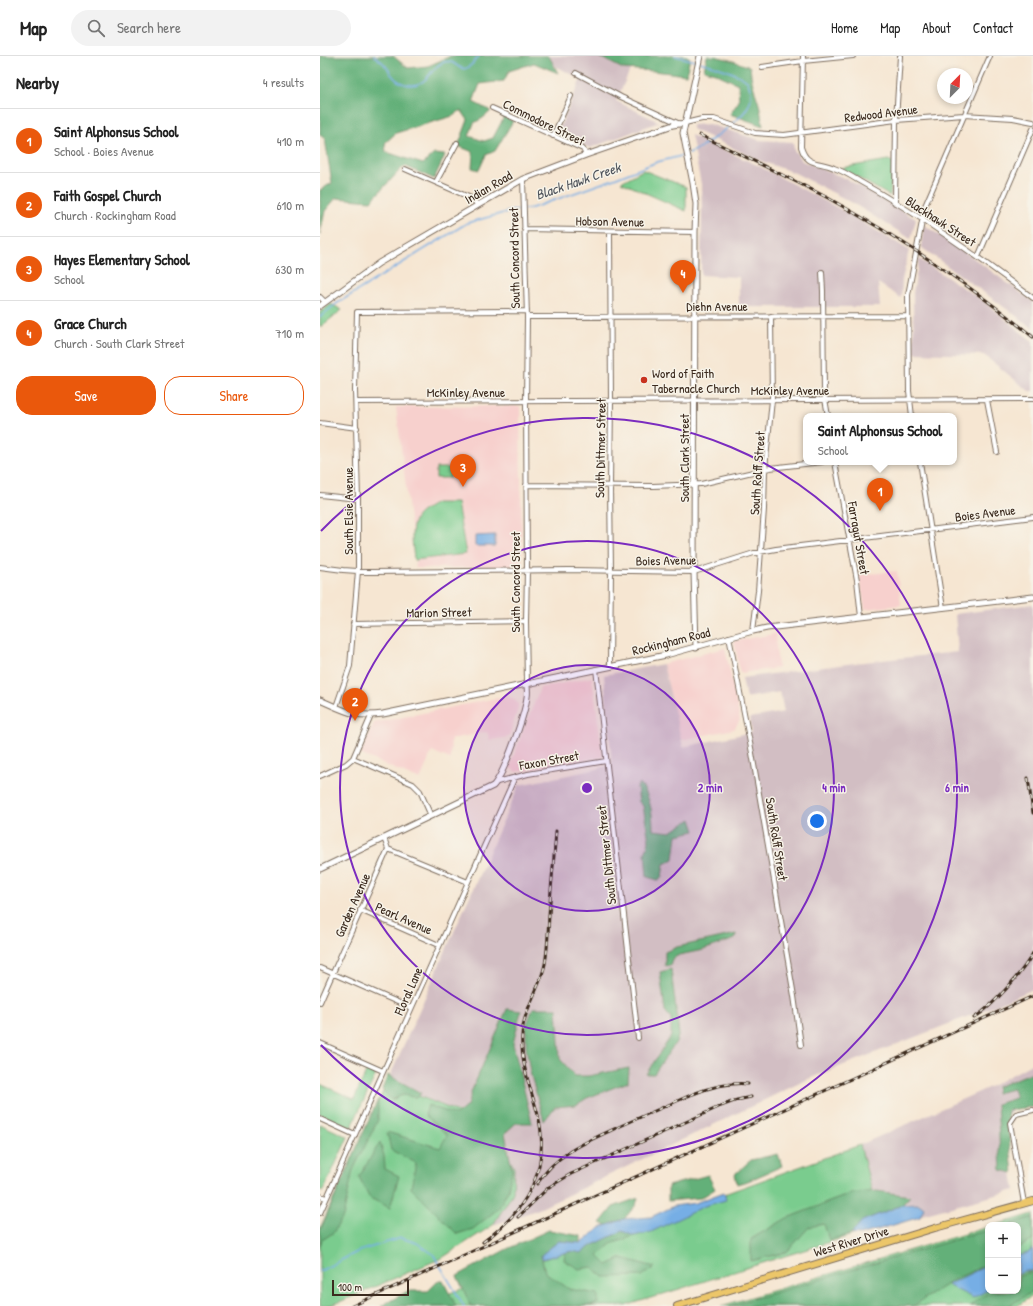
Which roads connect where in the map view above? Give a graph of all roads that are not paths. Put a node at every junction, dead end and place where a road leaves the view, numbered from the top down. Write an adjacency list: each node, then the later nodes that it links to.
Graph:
1 (852, 56): 5 (street)
2 (900, 56): 11 (street)
3 (990, 56): 10 (street)
4 (700, 57): 13 (street, South Clark Street)
5 (803, 58): 6 (street); 15 (street)
6 (762, 67)
7 (576, 72): 13 (street)
8 (571, 96): 16 (street)
9 (492, 108): 16 (street, Commodore Street)
10 (964, 115): 11 (street, Redwood Avenue); 12 (street, Redwood Avenue); 24 (street)
11 (896, 120): 15 (street, Redwood Avenue); 22 (street)
12 (1033, 122)
13 (683, 123): 15 (street, Redwood Avenue); 18 (street, Indian Road); 27 (street, South Clark Street)
14 (1033, 129): 28 (street)
15 (801, 134): 22 (street, Blackhawk Street)
16 (553, 136): 18 (street, Commodore Street)
17 (456, 143): 21 (street)
18 (586, 155): 20 (street, Indian Road)
19 (405, 169): 21 (street)
20 (523, 179): 23 (street, Indian Road); 25 (street, South Concord Street)
21 (436, 182): 23 (street)
22 (895, 203): 24 (street, Blackhawk Street)
23 (478, 205): 32 (street, Indian Road)
24 (922, 219): 28 (street, Blackhawk Street); 39 (street)
25 (524, 229): 26 (street, Hobson Avenue); 34 (street, South Concord Street)
26 (610, 231): 27 (street, Hobson Avenue); 35 (street, South Dittmer Street)
27 (695, 232): 36 (street, South Clark Street)
28 (978, 257): 31 (street, Blackhawk Street)
29 (822, 272): 38 (street)
30 (320, 297): 32 (street)
31 (1033, 298)
32 (325, 302): 33 (street, Indian Road)
33 (320, 306)
34 (527, 311): 40 (street, South Concord Street); 48 (street, South Elsie Avenue)
35 (611, 316): 36 (street, Diehn Avenue); 40 (street, Diehn Avenue); 46 (street, South Dittmer Street)
36 (695, 316): 37 (street, Diehn Avenue); 47 (street, South Clark Street)
37 (771, 316): 38 (street, Diehn Avenue); 42 (street, South Rolff Street)
38 (823, 316): 39 (street, Diehn Avenue); 43 (street)
39 (908, 316): 44 (street)
40 (527, 317): 49 (street, South Concord Street)
41 (1033, 399): 45 (street, McKinley Avenue)
42 (772, 400): 43 (street, McKinley Avenue); 47 (street, McKinley Avenue); 58 (street, South Rolff Street)
43 (825, 400): 44 (street, McKinley Avenue); 50 (street)
44 (910, 400): 45 (street, McKinley Avenue); 51 (street)
45 (987, 400): 54 (street)
46 (611, 401): 47 (street, McKinley Avenue); 49 (street, McKinley Avenue); 61 (street, South Dittmer Street)
47 (695, 401): 59 (street, South Clark Street)
48 (356, 402): 49 (street, McKinley Avenue); 53 (street, South Elsie Avenue)
49 (526, 402): 60 (street, South Concord Street)
50 (827, 413)
51 (912, 413)
52 (320, 423): 53 (street)
53 (357, 428): 63 (street, South Elsie Avenue)
54 (997, 452)
55 (803, 464): 58 (street)
56 (836, 465): 66 (street, Farragut Street)
57 (920, 465): 65 (street)
58 (765, 469): 59 (street); 67 (street, South Rolff Street)
59 (694, 484): 61 (street); 72 (street, South Clark Street)
60 (526, 485): 61 (street); 70 (street, South Concord Street)
61 (610, 486): 71 (street, South Dittmer Street)
62 (320, 495): 63 (street)
63 (358, 499): 69 (street, South Elsie Avenue)
64 (1033, 517): 65 (street, Boies Avenue)
65 (930, 530): 66 (street, Boies Avenue); 74 (street)
66 (849, 540): 67 (street, Boies Avenue); 75 (street, Farragut Street)
67 (761, 552): 72 (street, Boies Avenue); 78 (street, South Rolff Street)
68 (320, 567): 69 (street, Boies Avenue)
69 (358, 571): 70 (street, Boies Avenue); 77 (street, South Elsie Avenue)
70 (527, 571): 71 (street, Boies Avenue); 76 (street, South Concord Street)
71 (611, 571): 72 (street, Boies Avenue); 81 (street, South Dittmer Street)
72 (694, 572): 80 (street, South Clark Street)
73 (1033, 597): 74 (street, Rockingham Road)
74 (943, 608): 75 (street, Rockingham Road)
75 (861, 617): 78 (street, Rockingham Road)
76 (526, 622): 77 (street, Marion Street); 83 (street, South Concord Street)
77 (353, 624): 85 (street, South Elsie Avenue)
78 (753, 631): 79 (street, Rockingham Road)
79 (729, 637): 80 (street, Rockingham Road); 105 (street, South Rolff Street)
80 (696, 648): 81 (street, Rockingham Road)
81 (610, 666): 82 (street, Rockingham Road)
82 (596, 669): 83 (street, Rockingham Road); 88 (street, South Dittmer Street)
83 (527, 684): 86 (street, Rockingham Road); 91 (street, South Concord Street)
84 (320, 700): 85 (street, Rockingham Road)
85 (336, 707): 86 (street, Rockingham Road)
86 (371, 716): 87 (street)
87 (353, 758): 89 (street); 92 (street)
88 (606, 760): 90 (street, Faxon Street); 103 (street, South Dittmer Street)
89 (320, 776)
90 (515, 777): 91 (street, Faxon Street); 96 (street, Floral Lane)
91 (497, 782): 92 (street)
92 (431, 816): 93 (street)
93 (384, 838): 94 (street); 95 (street)
94 (388, 849): 96 (street); 97 (street, Garden Avenue)
95 (320, 869)
96 (468, 882): 98 (street, Floral Lane)
97 (360, 910): 98 (street, Pearl Avenue); 100 (street, Garden Avenue)
98 (439, 945): 102 (street, Floral Lane)
99 (320, 968): 100 (street)
100 (333, 973): 101 (street, Garden Avenue); 102 (street)
101 (320, 1002)
102 (411, 1008): 106 (street, Floral Lane)
103 (638, 1038)
104 (320, 1043): 106 (street)
105 (801, 1045)
106 (383, 1071): 109 (street, Floral Lane)
107 (1033, 1110): 113 (street)
108 (320, 1119): 109 (street)
109 (355, 1134): 111 (street, Floral Lane)
110 (320, 1196): 111 (street)
111 (326, 1198): 114 (street, Floral Lane)
112 (1033, 1201): 113 (main road, West River Drive)
113 (1024, 1203): 115 (main road, West River Drive)
114 (320, 1213)
115 (677, 1306)

